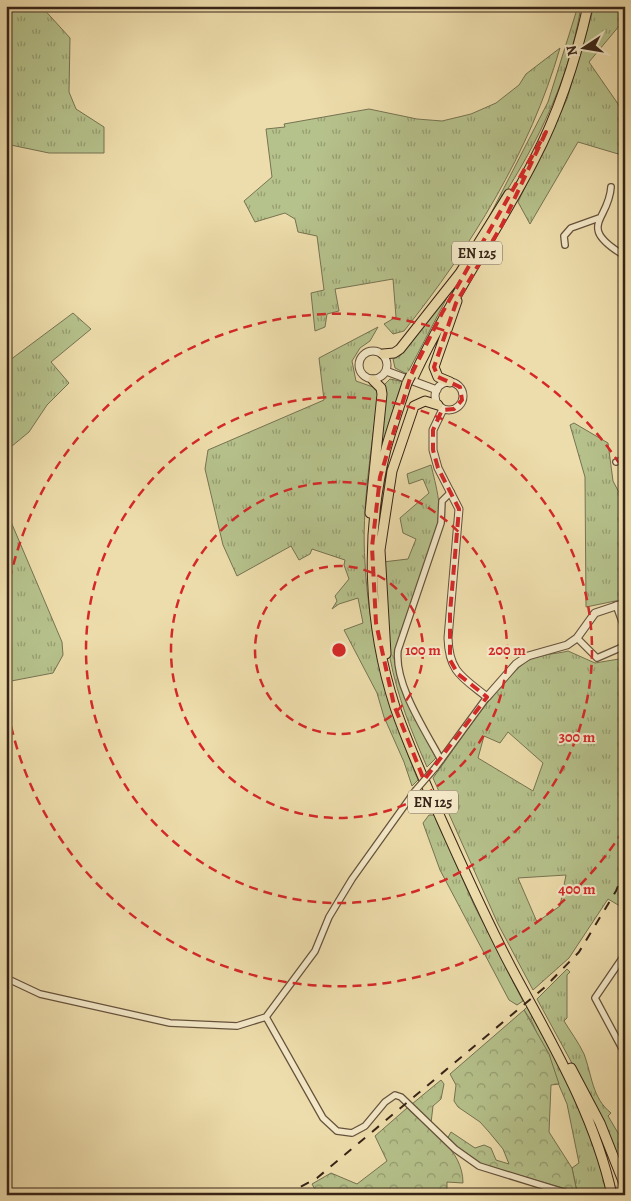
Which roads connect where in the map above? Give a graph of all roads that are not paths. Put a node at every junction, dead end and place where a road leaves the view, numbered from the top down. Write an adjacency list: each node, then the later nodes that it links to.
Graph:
1 (588, 6): 2 (main road, EN 125)
2 (534, 157): 7 (main road); 10 (main road, EN 125); 11 (main road)
3 (610, 187): 4 (street)
4 (599, 218): 5 (street); 6 (street)
5 (565, 245)
6 (625, 256)
7 (383, 354): 8 (street); 9 (street)
8 (386, 371): 9 (street); 12 (street)
9 (373, 380): 23 (main road)
10 (411, 380): 22 (main road, EN 125); 23 (main road, EN 125)
11 (450, 382): 12 (street); 13 (street)
12 (436, 390): 13 (street)
13 (440, 407): 16 (street); 22 (main road)
14 (625, 459): 15 (street)
15 (616, 462)
16 (451, 492): 24 (street); 25 (street)
17 (625, 603): 18 (street)
18 (616, 605): 19 (street); 20 (street)
19 (625, 630)
20 (577, 638): 21 (street); 24 (street)
21 (625, 643)
22 (387, 659): 30 (main road, EN 125)
23 (386, 677): 32 (main road, EN 125)
24 (487, 697): 25 (street)
25 (441, 760): 28 (street, bridge)
26 (625, 954): 29 (street)
27 (6, 978): 28 (street)
28 (266, 1017): 33 (street)
29 (625, 1054)
30 (568, 1062): 31 (main road); 32 (main road, EN 125)
31 (625, 1186)
32 (613, 1194)
33 (573, 1195)

